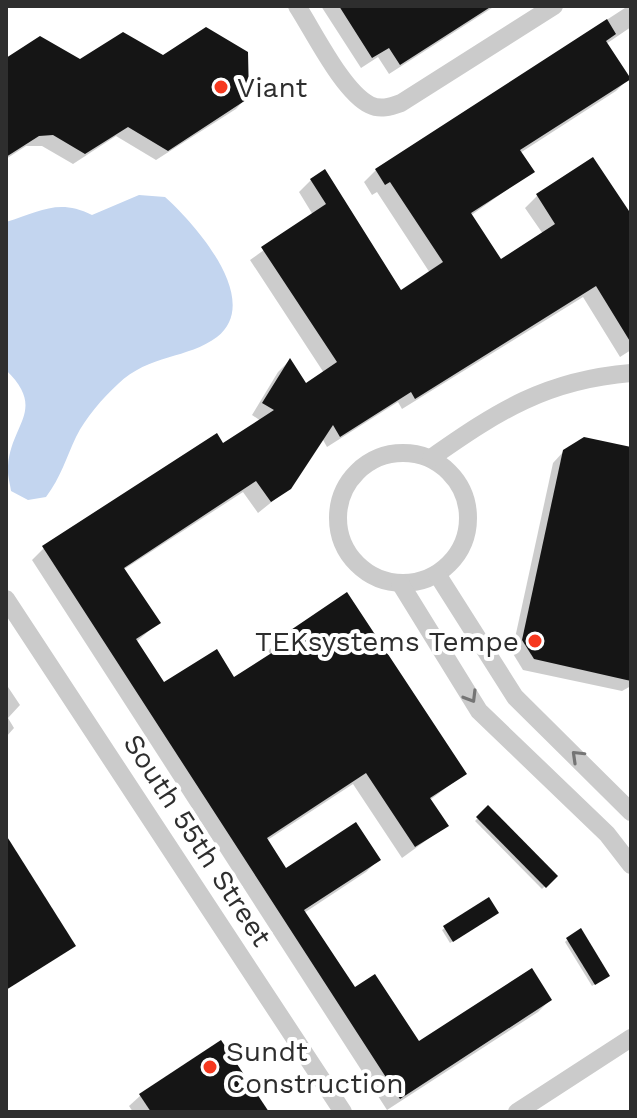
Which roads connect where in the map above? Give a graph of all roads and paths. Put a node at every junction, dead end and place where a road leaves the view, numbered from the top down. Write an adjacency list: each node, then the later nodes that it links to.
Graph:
1 (297, 6): 2 (street)
2 (554, 6)
3 (631, 373): 4 (street)
4 (431, 458): 5 (street); 6 (street)
5 (437, 574): 6 (street); 8 (street, one-way to 5)
6 (400, 583): 9 (street, one-way to 9)
7 (6, 599): 11 (street, South 55th Street)
8 (631, 812)
9 (631, 865)
10 (631, 1038): 12 (street)
11 (343, 1112)
12 (517, 1112)

